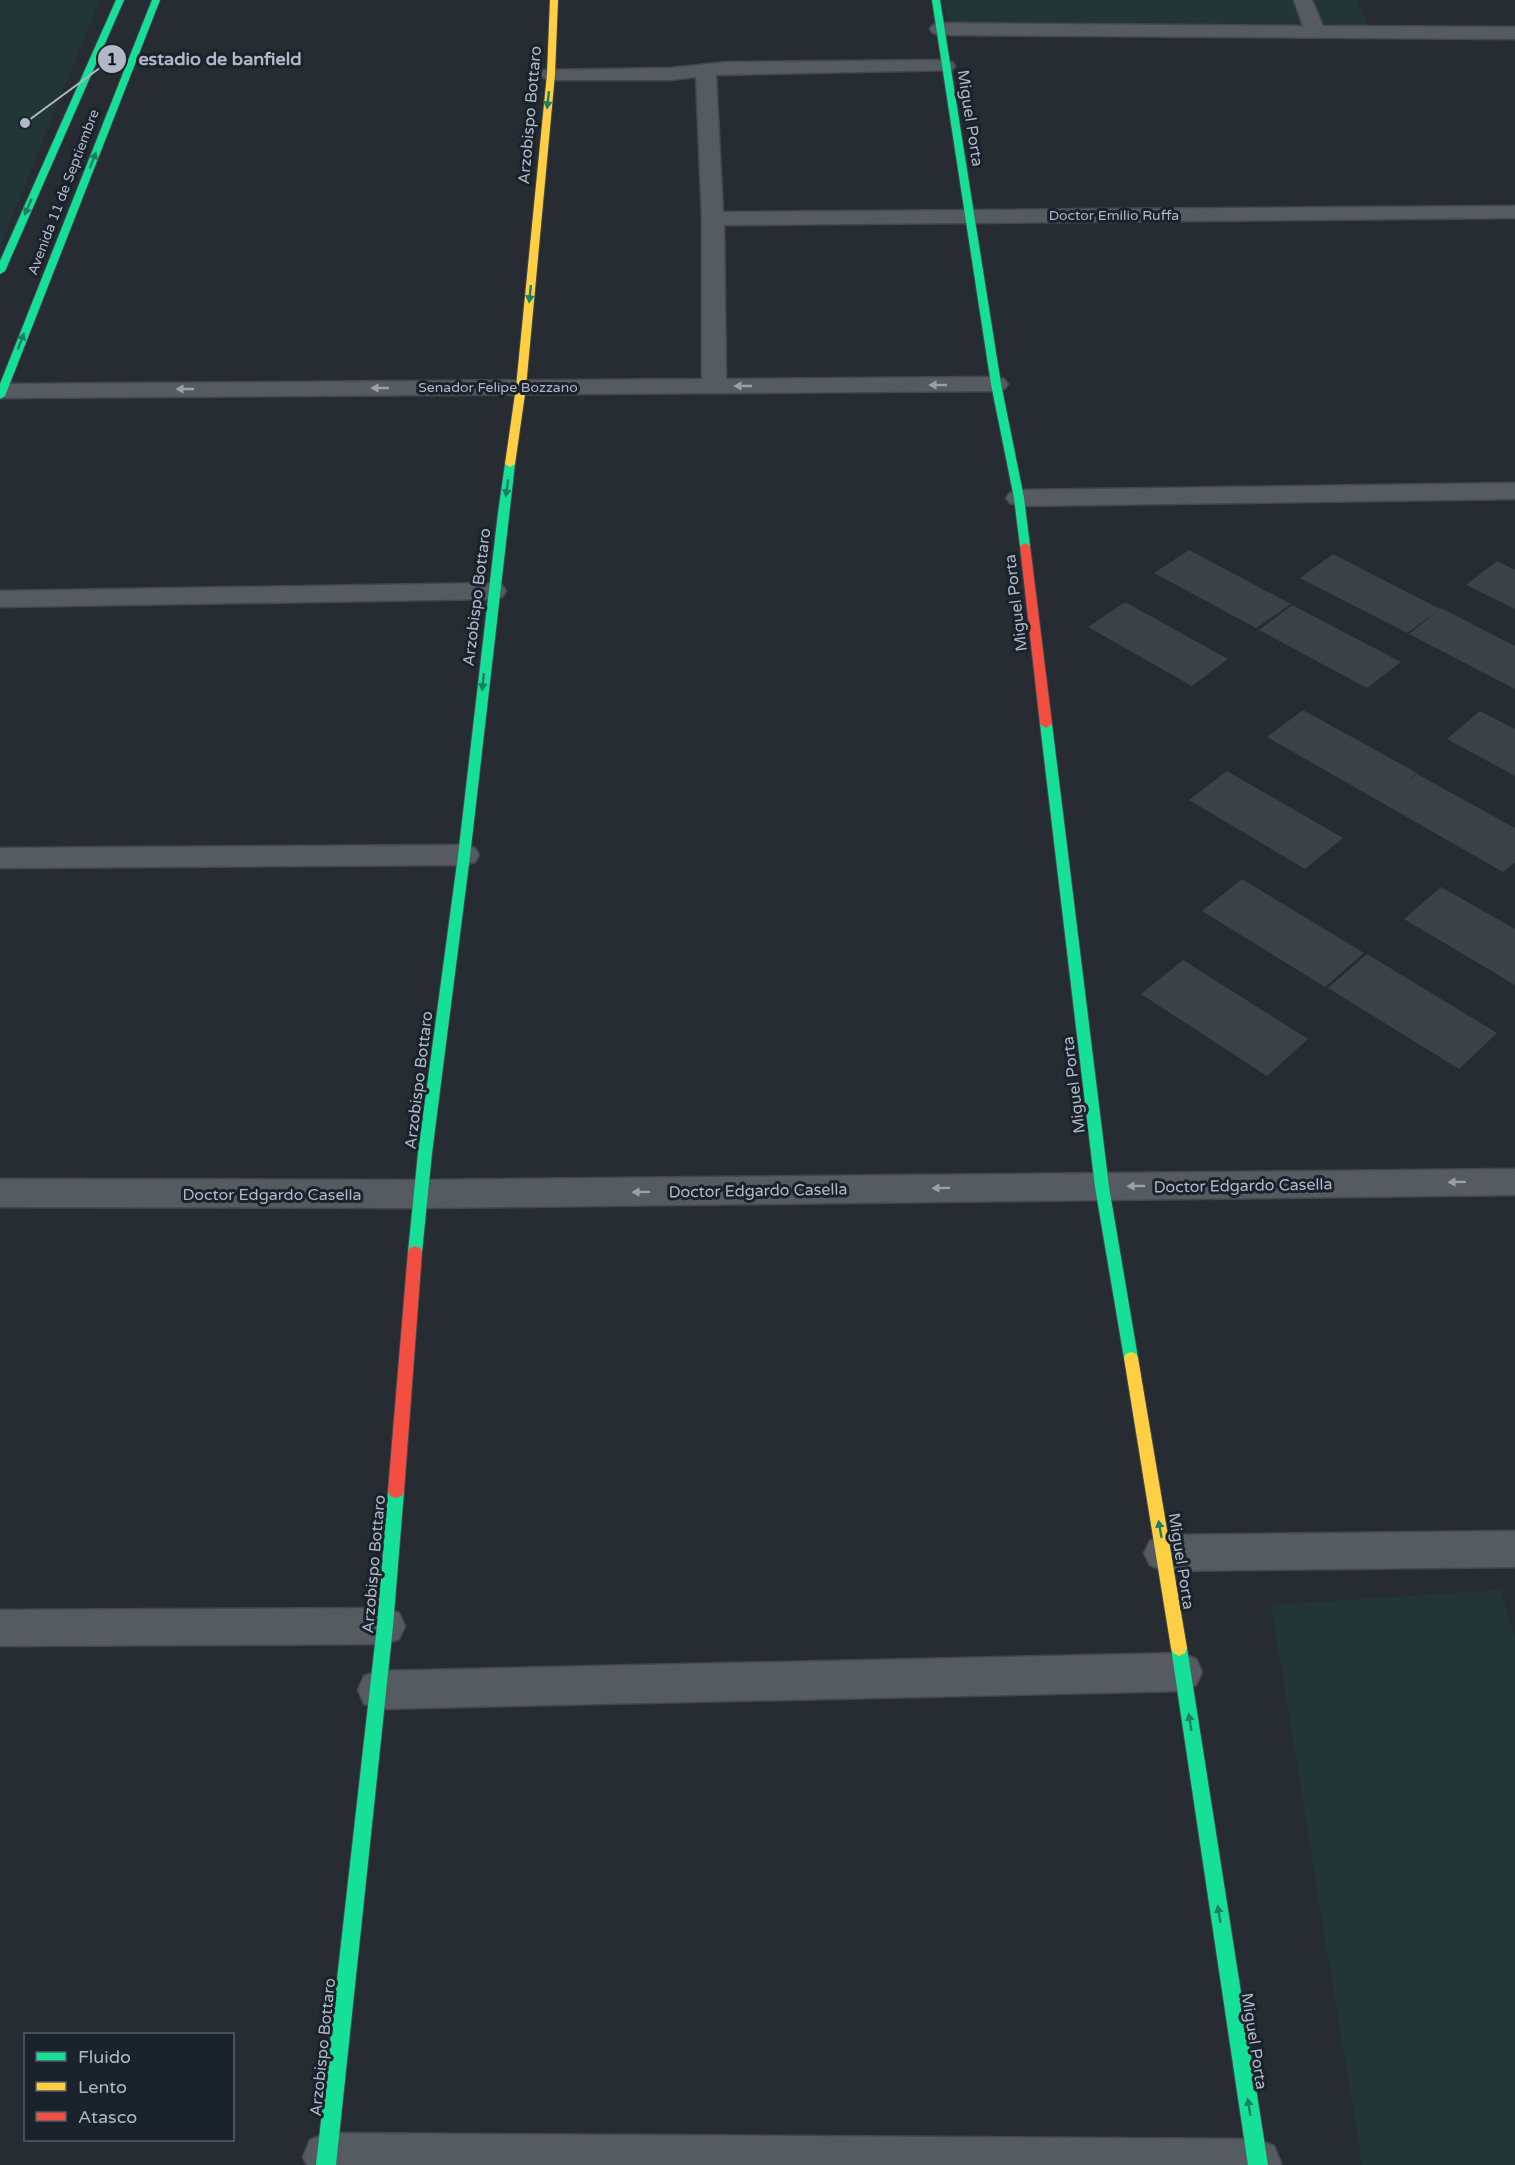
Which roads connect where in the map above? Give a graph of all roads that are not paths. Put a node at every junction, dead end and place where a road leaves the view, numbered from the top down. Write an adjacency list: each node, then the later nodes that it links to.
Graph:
1 (120, 0): 15 (street, Avenida 11 de Septiembre, one-way to 15)
2 (156, 0): 19 (street, Avenida 11 de Septiembre, one-way to 2)
3 (554, 0): 11 (street, Arzobispo Bottaro)
4 (936, 0): 6 (street, Miguel Porta)
5 (1304, 0): 7 (street)
6 (940, 29): 7 (street); 9 (street, Miguel Porta)
7 (1315, 31): 8 (street)
8 (1515, 33)
9 (945, 66): 10 (street); 13 (street, Miguel Porta)
10 (706, 70): 11 (street); 14 (street)
11 (551, 74): 18 (street, Arzobispo Bottaro, one-way to 18)
12 (1515, 212): 13 (street, Doctor Emilio Ruffa)
13 (970, 216): 14 (street, Doctor Emilio Ruffa); 16 (street, Miguel Porta)
14 (713, 219): 17 (street)
15 (0, 271)
16 (996, 384): 17 (street, Senador Felipe Bozzano, one-way to 17); 21 (street, Miguel Porta)
17 (714, 386): 18 (street, Senador Felipe Bozzano)
18 (520, 387): 19 (street, Senador Felipe Bozzano, one-way to 19); 22 (street, Arzobispo Bottaro, one-way to 22)
19 (1, 392)
20 (1515, 491): 21 (street)
21 (1019, 498): 27 (street, Miguel Porta)
22 (493, 591): 23 (street); 24 (street, Arzobispo Bottaro, one-way to 24)
23 (0, 599)
24 (464, 855): 25 (street); 29 (street, Arzobispo Bottaro)
25 (0, 858)
26 (1515, 1182): 27 (street, Doctor Edgardo Casella, one-way to 27)
27 (1102, 1186): 29 (street, Doctor Edgardo Casella, one-way to 29); 31 (street, Miguel Porta, one-way to 27)
28 (0, 1193): 29 (street, Doctor Edgardo Casella)
29 (420, 1194): 32 (street, Arzobispo Bottaro)
30 (1515, 1549): 31 (street)
31 (1164, 1553): 34 (street, Miguel Porta)
32 (385, 1626): 33 (street); 35 (street, Arzobispo Bottaro)
33 (0, 1628)
34 (1182, 1672): 35 (street); 37 (street, Miguel Porta, one-way to 34)
35 (378, 1690): 36 (street, Arzobispo Bottaro)
36 (326, 2161): 37 (street)
37 (1257, 2164)

